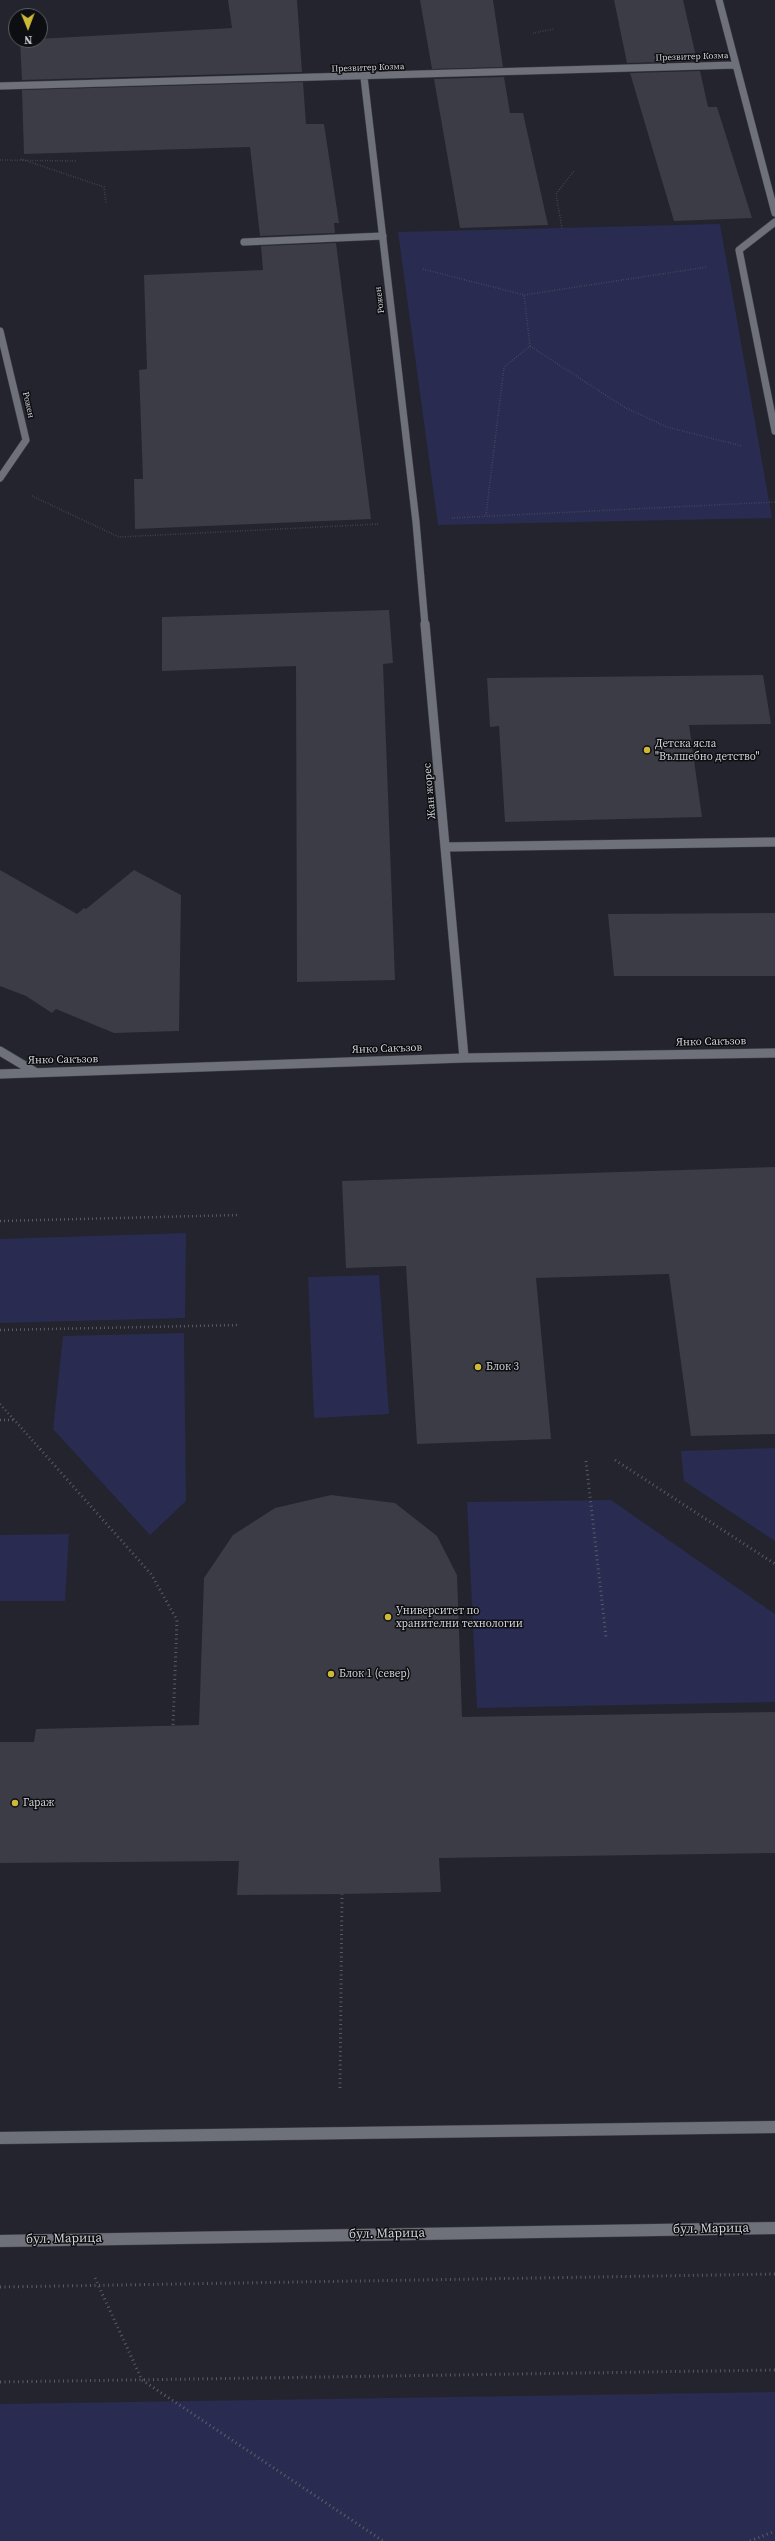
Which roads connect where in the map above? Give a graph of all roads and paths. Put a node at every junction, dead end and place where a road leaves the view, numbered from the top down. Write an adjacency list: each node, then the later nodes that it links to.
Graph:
1 (719, 0): 2 (street)
2 (736, 65): 3 (street, Презвитер Козма); 10 (street)
3 (364, 77): 4 (street, Презвитер Козма); 13 (street, Рожен)
4 (0, 86)
5 (21, 159): 6 (path); 7 (path); 9 (path)
6 (0, 160)
7 (77, 161)
8 (574, 171): 12 (path)
9 (106, 204)
10 (775, 213)
11 (775, 222): 16 (street)
12 (562, 228)
13 (383, 236): 14 (street); 15 (street, Рожен)
14 (244, 242)
15 (386, 260): 17 (path); 26 (street, Рожен)
16 (741, 262): 17 (path); 20 (street)
17 (524, 295): 19 (path)
18 (0, 331): 22 (street, Рожен)
19 (530, 346): 21 (path); 25 (path)
20 (775, 431)
21 (744, 447)
22 (0, 478)
23 (28, 495): 26 (path)
24 (775, 502): 25 (path)
25 (486, 515): 26 (path)
26 (416, 522): 28 (street, Жан жорес)
27 (775, 842): 28 (street)
28 (446, 847): 31 (street, Жан жорес)
29 (0, 1051): 32 (street)
30 (775, 1053): 31 (street, Янко Сакъзов)
31 (464, 1058): 32 (street, Янко Сакъзов)
32 (35, 1072): 33 (street, Янко Сакъзов)
33 (0, 1074)
34 (238, 1215): 35 (path)
35 (0, 1221)
36 (240, 1325): 37 (path)
37 (0, 1330)
38 (0, 1404): 40 (path)
39 (0, 1420): 40 (path)
40 (14, 1420): 45 (path)
41 (615, 1460): 43 (path)
42 (586, 1461): 44 (path)
43 (775, 1564)
44 (606, 1637)
45 (173, 1726)
46 (342, 1894): 47 (path)
47 (340, 2088)
48 (775, 2127): 49 (street)
49 (0, 2138)
50 (775, 2228): 51 (street, бул. Марица)
51 (85, 2239): 52 (street, бул. Марица); 54 (path)
52 (0, 2241)
53 (775, 2274): 54 (path)
54 (97, 2286): 55 (path); 57 (path)
55 (0, 2287)
56 (775, 2370): 57 (path)
57 (142, 2380): 58 (path); 60 (path)
58 (0, 2382)
59 (775, 2531): 61 (path)
60 (383, 2541)
61 (750, 2541)

